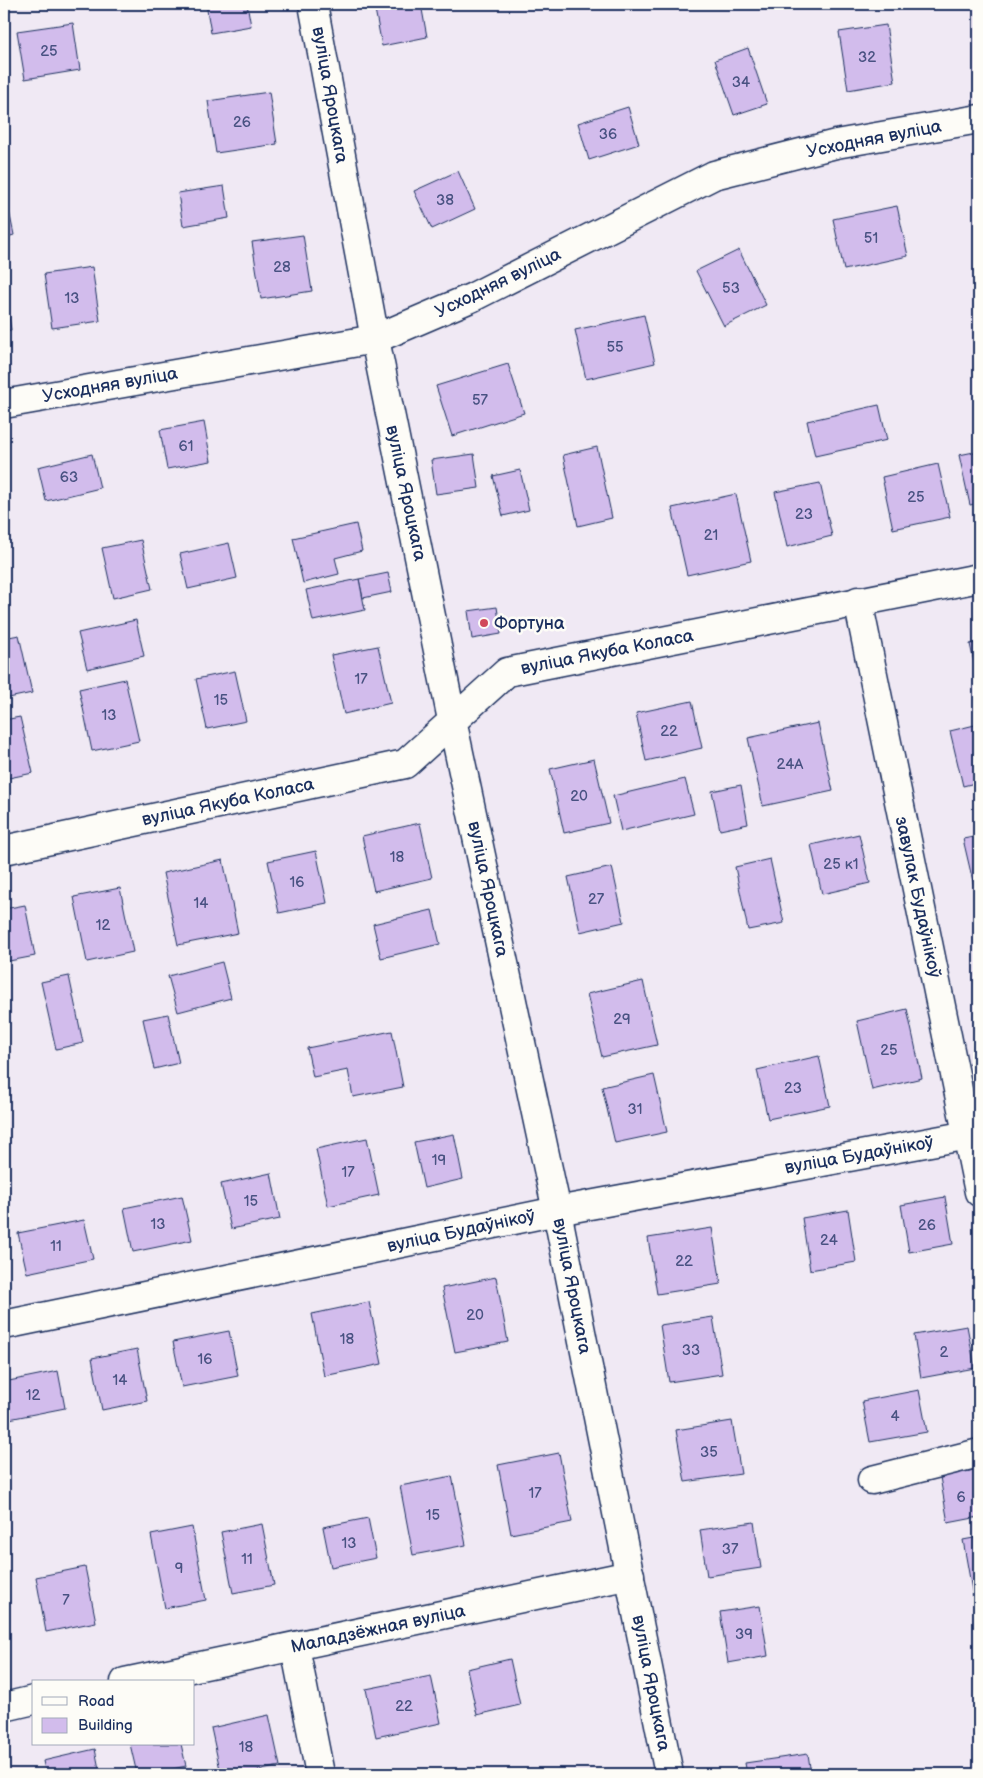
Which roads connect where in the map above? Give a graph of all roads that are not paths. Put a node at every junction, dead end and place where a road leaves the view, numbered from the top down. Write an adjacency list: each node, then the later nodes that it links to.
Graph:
1 (313, 4): 3 (street, вуліца Яроцкага)
2 (979, 119): 3 (street, Усходняя вуліца)
3 (375, 339): 4 (street, Усходняя вуліца); 7 (street, вуліца Яроцкага)
4 (4, 404)
5 (979, 578): 6 (street, вуліца Якуба Коласа)
6 (858, 601): 7 (street, вуліца Якуба Коласа); 9 (street, завулак Будаўнікоў)
7 (452, 720): 8 (street, вуліца Якуба Коласа); 11 (street, вуліца Яроцкага)
8 (4, 850)
9 (973, 1134): 10 (street, завулак Будаўнікоў); 11 (street, вуліца Будаўнікоў)
10 (979, 1192)
11 (557, 1211): 12 (street, вуліца Будаўнікоў); 15 (street, вуліца Яроцкага)
12 (4, 1325)
13 (979, 1453): 14 (street)
14 (872, 1480)
15 (630, 1575): 16 (street, Маладзёжная вуліца); 21 (street, вуліца Яроцкага)
16 (295, 1647): 17 (street, Маладзёжная вуліца); 20 (street)
17 (136, 1680)
18 (32, 1700): 19 (street)
19 (4, 1707)
20 (320, 1774)
21 (669, 1774)

